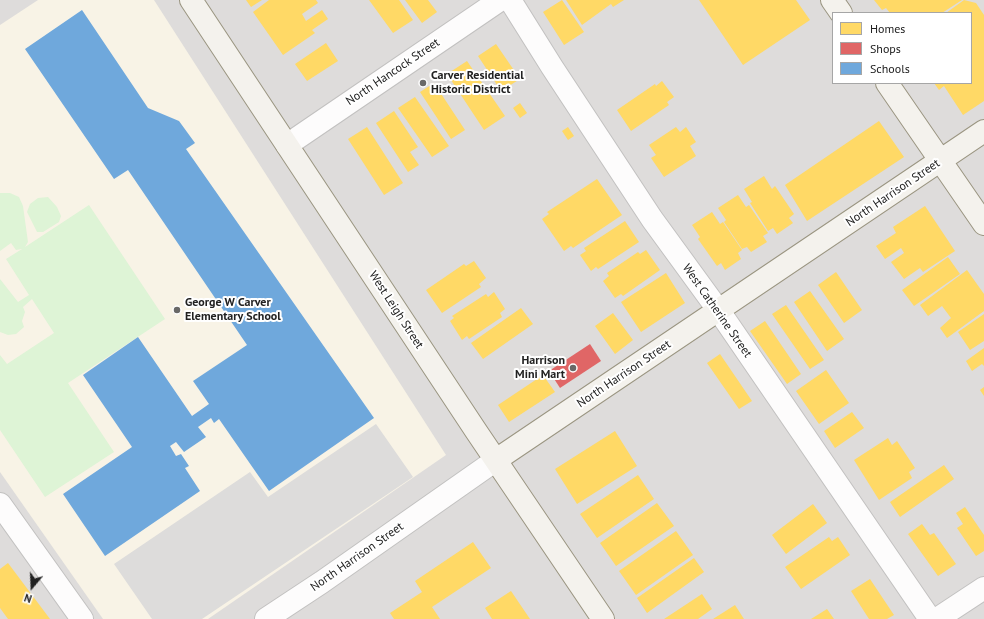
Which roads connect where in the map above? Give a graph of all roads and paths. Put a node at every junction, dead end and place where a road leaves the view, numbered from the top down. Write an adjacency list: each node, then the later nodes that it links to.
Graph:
1 (191, 0): 8 (main road, West Leigh Street)
2 (500, 0): 8 (street, North Hancock Street)
3 (510, 0): 11 (street, West Catherine Street)
4 (832, 0): 5 (main road)
5 (840, 12)
6 (888, 84): 9 (main road)
7 (984, 131): 9 (main road, North Harrison Street)
8 (287, 145): 12 (main road, West Leigh Street)
9 (940, 161): 10 (main road); 11 (main road, North Harrison Street)
10 (984, 224)
11 (719, 311): 12 (main road, North Harrison Street); 18 (street, West Catherine Street)
12 (496, 460): 16 (street, North Harrison Street); 17 (main road, West Leigh Street)
13 (0, 504): 15 (street)
14 (984, 588): 19 (street)
15 (82, 619)
16 (266, 619)
17 (603, 619)
18 (930, 619)
19 (937, 619)

